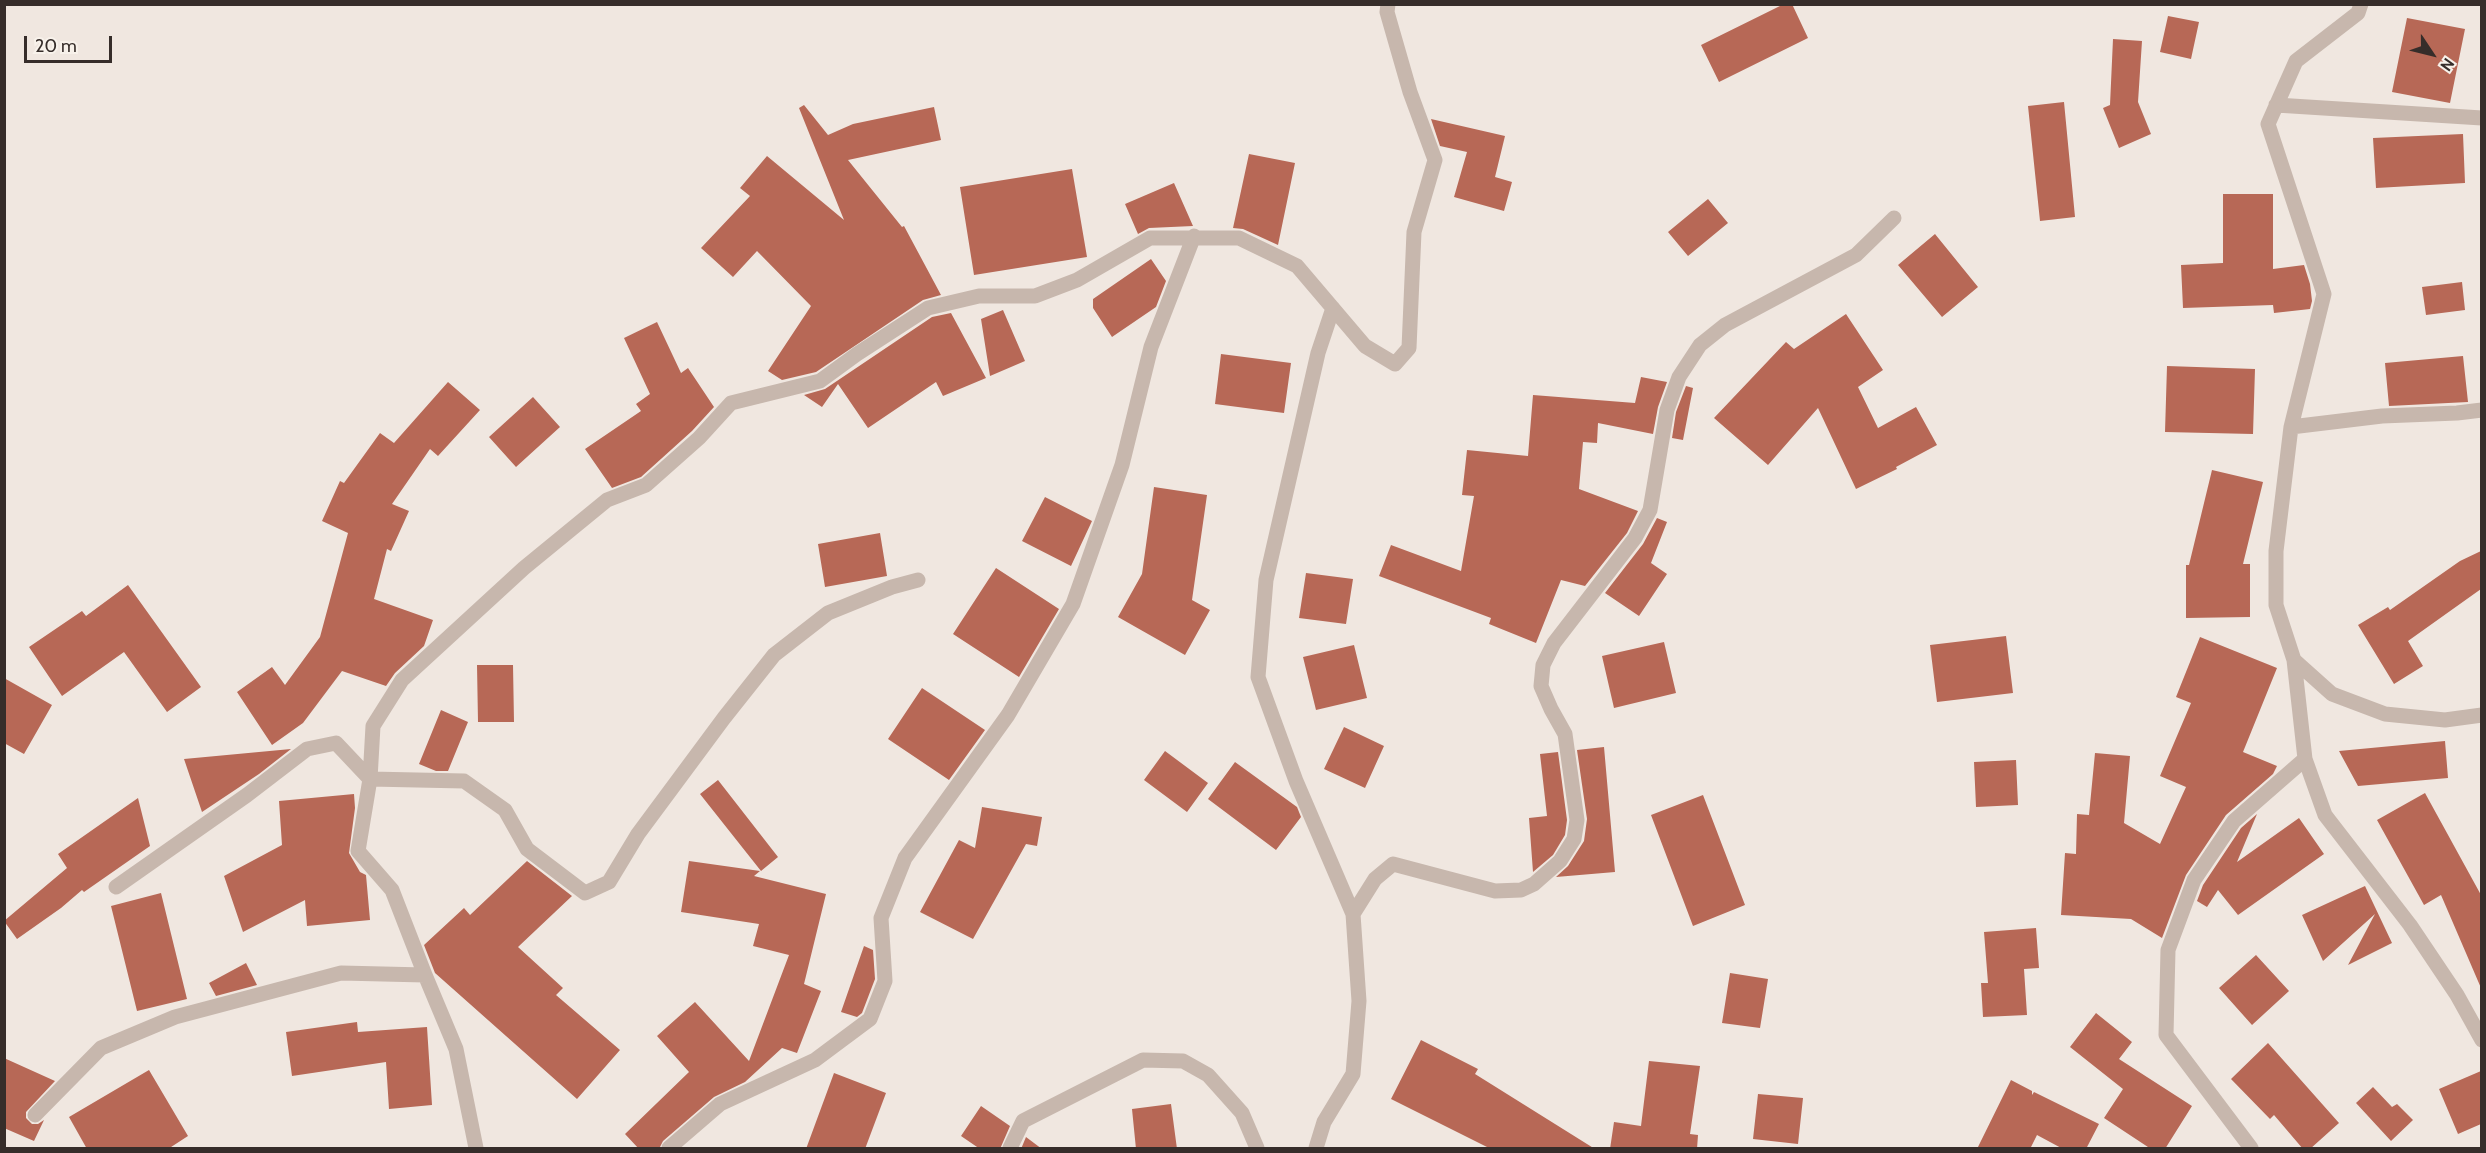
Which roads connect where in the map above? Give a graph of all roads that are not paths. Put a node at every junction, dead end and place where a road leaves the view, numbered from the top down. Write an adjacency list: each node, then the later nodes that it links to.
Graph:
1 (1388, 4): 7 (street)
2 (2361, 4): 3 (street)
3 (2276, 105): 4 (street); 9 (street)
4 (2481, 118)
5 (1894, 218): 16 (street)
6 (1194, 236): 7 (street); 14 (street); 21 (street)
7 (1333, 308): 16 (street)
8 (2481, 410): 9 (street)
9 (2291, 428): 11 (street)
10 (918, 580): 14 (street)
11 (2294, 660): 12 (street); 13 (street)
12 (2481, 716)
13 (2305, 759): 18 (street); 25 (street)
14 (370, 779): 15 (street); 17 (street)
15 (116, 887)
16 (1353, 914): 24 (street)
17 (425, 975): 19 (street); 20 (street)
18 (2481, 1040)
19 (35, 1115)
20 (476, 1149)
21 (669, 1149)
22 (1010, 1149): 23 (street)
23 (1257, 1149)
24 (1316, 1149)
25 (2251, 1149)

